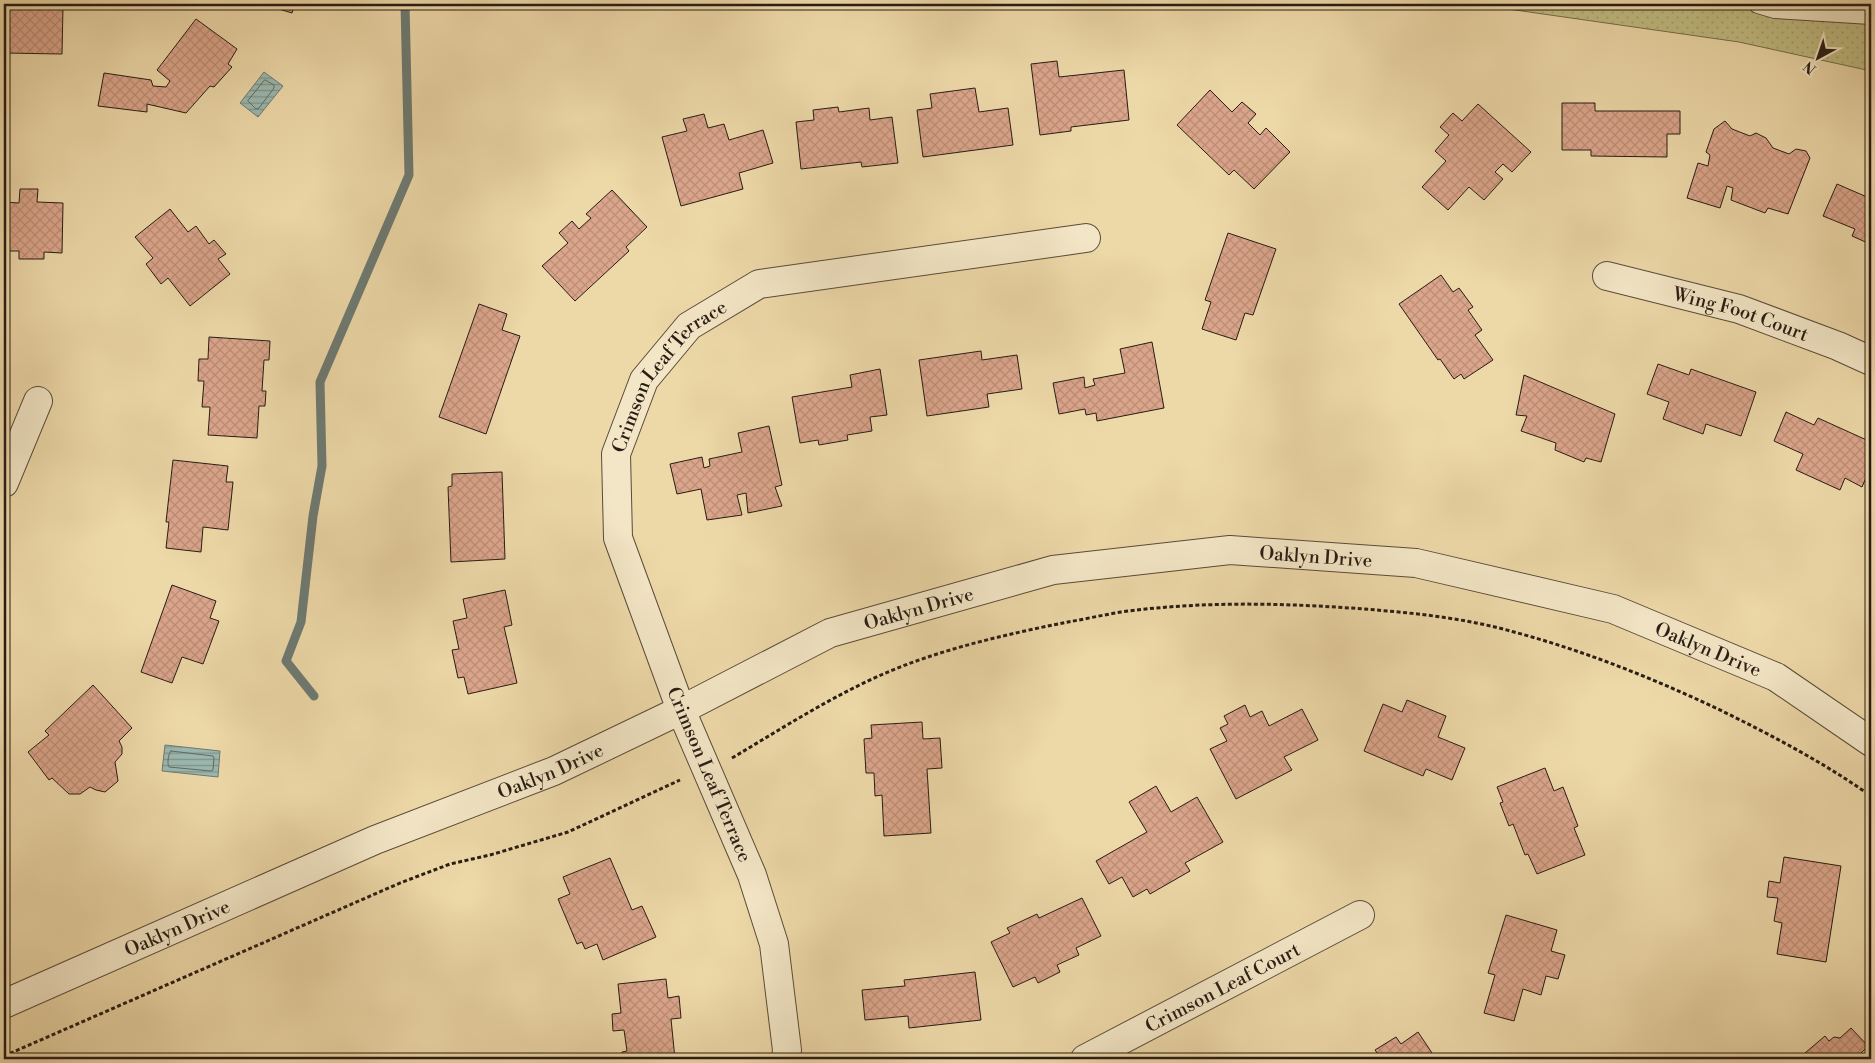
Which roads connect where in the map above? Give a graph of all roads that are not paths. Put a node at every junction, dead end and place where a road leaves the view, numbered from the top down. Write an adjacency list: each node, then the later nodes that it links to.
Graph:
1 (1758, 4): 2 (lane)
2 (1871, 15)
3 (1086, 238): 8 (street, Crimson Leaf Terrace)
4 (1607, 276): 5 (street, Wing Foot Court)
5 (1871, 361)
6 (38, 401): 7 (street)
7 (4, 483)
8 (681, 710): 9 (street, Oaklyn Drive); 11 (street, Oaklyn Drive); 12 (street, Crimson Leaf Terrace)
9 (1871, 742)
10 (1360, 915): 13 (street, Crimson Leaf Court)
11 (4, 1004)
12 (786, 1059)
13 (1085, 1059)

